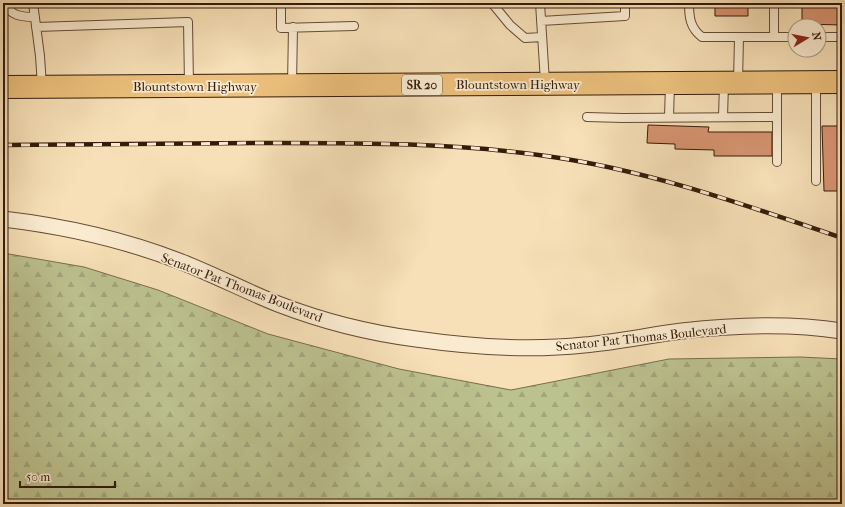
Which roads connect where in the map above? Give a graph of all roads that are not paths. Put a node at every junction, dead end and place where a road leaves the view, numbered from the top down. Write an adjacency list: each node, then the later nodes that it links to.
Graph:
1 (4, 3): 9 (lane)
2 (33, 3): 9 (lane)
3 (281, 3): 13 (lane)
4 (492, 3): 14 (lane)
5 (540, 3): 10 (lane)
6 (625, 3): 10 (lane)
7 (689, 3): 15 (lane)
8 (774, 3): 16 (lane)
9 (35, 17): 11 (lane)
10 (541, 21): 14 (lane)
11 (36, 26): 27 (lane); 29 (lane)
12 (354, 26): 13 (lane)
13 (293, 27): 26 (lane)
14 (542, 37): 25 (lane)
15 (739, 37): 16 (lane); 23 (lane)
16 (774, 37): 17 (lane)
17 (787, 37)
18 (827, 37): 19 (lane)
19 (842, 37)
20 (816, 82): 21 (main road, Blountstown Highway / SR 20); 24 (main road, Blountstown Highway / SR 20); 35 (lane)
21 (842, 82)
22 (670, 83): 23 (main road, Blountstown Highway / SR 20); 25 (main road, Blountstown Highway / SR 20); 31 (lane)
23 (731, 83): 24 (main road, Blountstown Highway / SR 20); 32 (lane)
24 (777, 83): 33 (lane)
25 (545, 84): 26 (main road, Blountstown Highway / SR 20)
26 (292, 85): 27 (main road, Blountstown Highway / SR 20)
27 (188, 86): 29 (main road, Blountstown Highway / SR 20)
28 (3, 87): 29 (main road, Blountstown Highway / SR 20)
29 (42, 87)
30 (587, 117): 31 (lane)
31 (669, 117): 32 (lane)
32 (723, 117): 33 (lane)
33 (777, 117): 34 (lane)
34 (777, 162)
35 (816, 181)
36 (3, 219): 37 (street, Senator Pat Thomas Boulevard)
37 (842, 330)

